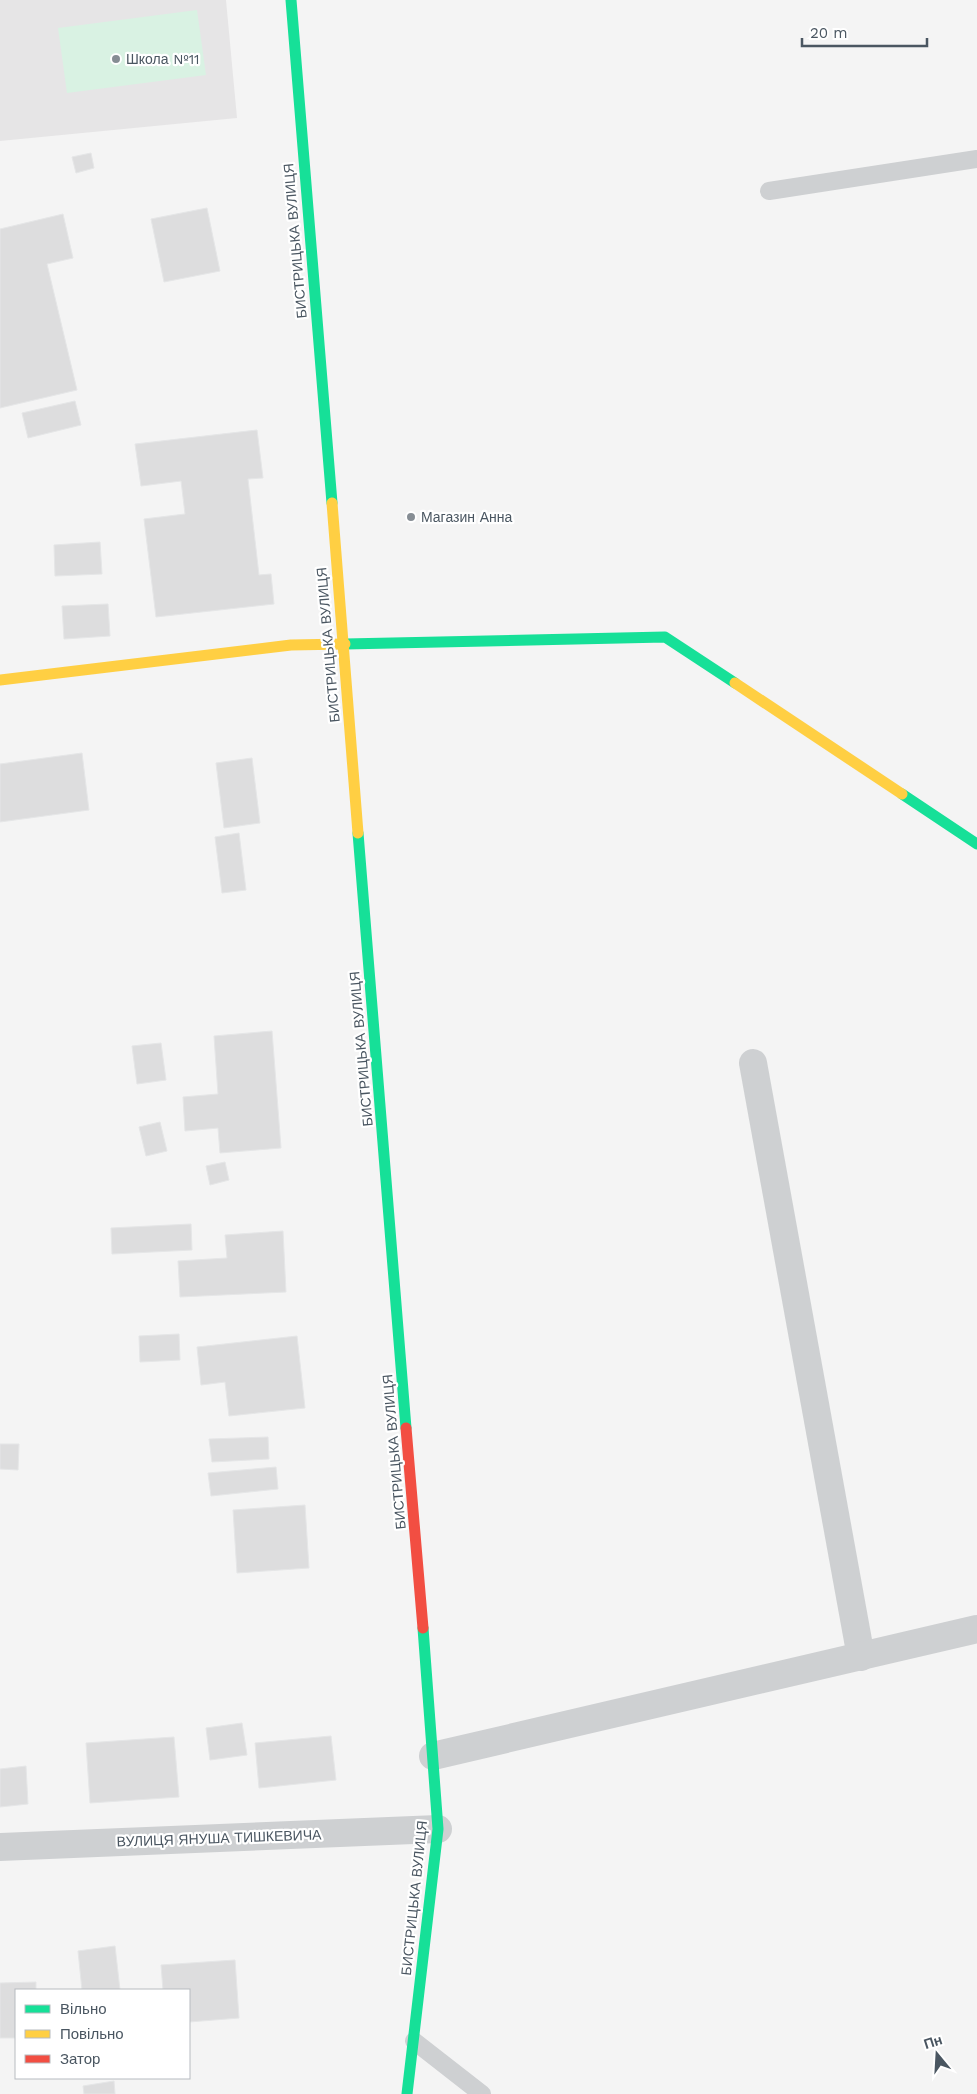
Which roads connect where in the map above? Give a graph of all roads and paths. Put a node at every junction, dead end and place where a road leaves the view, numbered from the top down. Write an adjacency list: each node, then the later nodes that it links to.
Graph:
1 (291, 0): 4 (street, БИСТРИЦЬКА ВУЛИЦЯ)
2 (977, 159): 3 (lane)
3 (769, 191)
4 (343, 645): 5 (street); 6 (street); 10 (street, БИСТРИЦЬКА ВУЛИЦЯ)
5 (0, 680)
6 (977, 844)
7 (753, 1063): 9 (street)
8 (977, 1629): 9 (street)
9 (861, 1657): 10 (street)
10 (434, 1756): 11 (street, БИСТРИЦЬКА ВУЛИЦЯ)
11 (438, 1828): 12 (street, ВУЛИЦЯ ЯНУША ТИШКЕВИЧА); 13 (street, БИСТРИЦЬКА ВУЛИЦЯ)
12 (0, 1847)
13 (414, 2042): 14 (street, БИСТРИЦЬКА ВУЛИЦЯ); 15 (lane)
14 (408, 2094)
15 (482, 2094)

